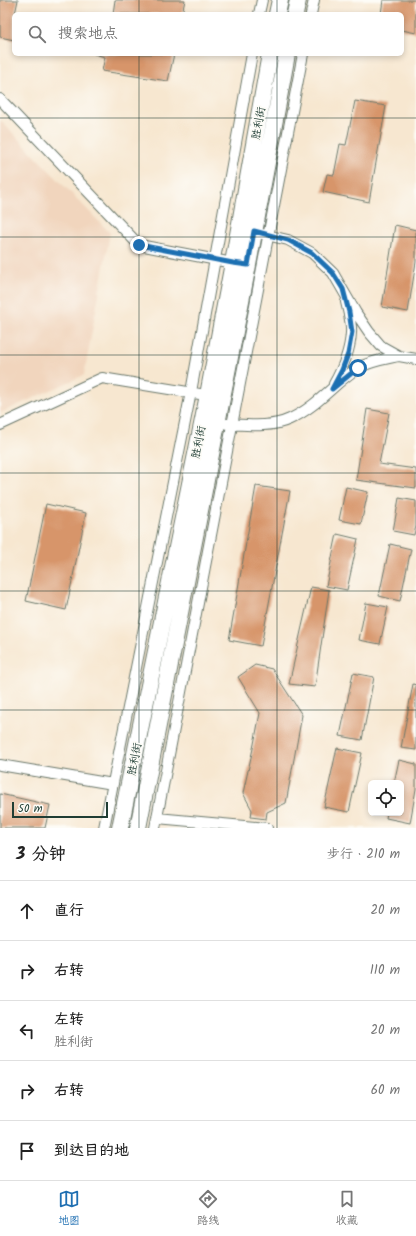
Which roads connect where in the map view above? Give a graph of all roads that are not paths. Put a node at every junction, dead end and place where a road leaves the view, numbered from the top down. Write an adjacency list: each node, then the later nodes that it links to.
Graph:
1 (262, 0): 5 (street)
2 (280, 0): 6 (main road)
3 (298, 0): 7 (main road)
4 (314, 0): 8 (street)
5 (259, 12)
6 (277, 12)
7 (295, 12)
8 (311, 12)
9 (252, 56): 20 (street)
10 (270, 56): 15 (main road, 胜利街)
11 (287, 56): 14 (main road, 胜利街)
12 (303, 56): 14 (street)
13 (0, 99): 15 (street)
14 (261, 234): 15 (main road, 胜利街); 16 (street); 23 (street)
15 (240, 264): 21 (main road, 胜利街)
16 (343, 289): 17 (street); 19 (street)
17 (399, 356): 18 (street); 19 (street)
18 (416, 359)
19 (332, 389): 23 (street)
20 (191, 392): 21 (street); 24 (street); 26 (street)
21 (215, 396): 22 (main road, 胜利街); 29 (main road, 胜利街)
22 (217, 424): 23 (street); 30 (main road, 胜利街)
23 (233, 424): 27 (street)
24 (0, 425)
25 (0, 765): 26 (street)
26 (113, 784): 28 (street)
27 (156, 823): 31 (street)
28 (104, 828)
29 (120, 828)
30 (138, 828)
31 (267, 828)

